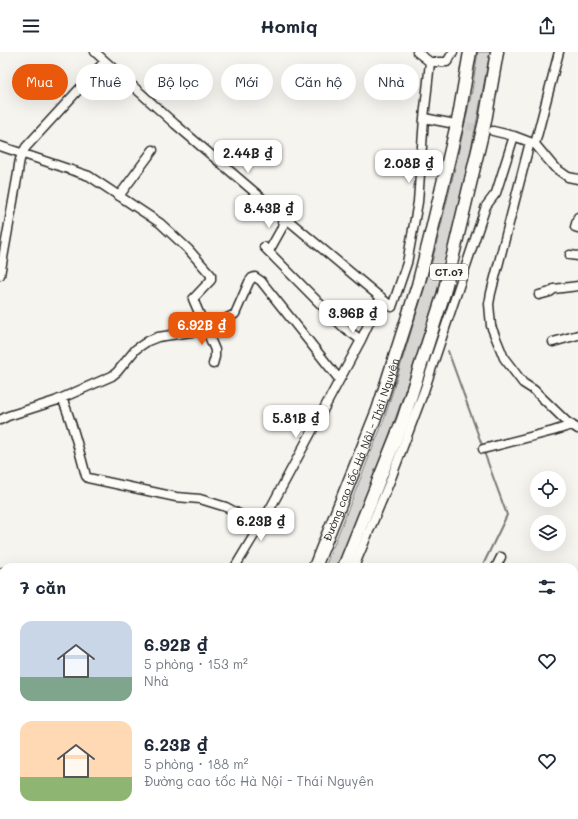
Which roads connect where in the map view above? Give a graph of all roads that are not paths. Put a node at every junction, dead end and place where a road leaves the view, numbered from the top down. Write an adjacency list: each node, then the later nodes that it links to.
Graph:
1 (95, 52): 7 (street)
2 (418, 52): 8 (street)
3 (453, 52): 8 (street)
4 (470, 52): 38 (highway, Đường cao tốc Hà Nội - Thái Nguyên / CT.07)
5 (497, 52): 39 (highway, CT.07)
6 (559, 52): 13 (street)
7 (105, 61): 16 (street); 19 (street)
8 (430, 62): 9 (street)
9 (424, 118): 10 (street); 25 (street)
10 (455, 124)
11 (493, 131): 12 (street)
12 (514, 136): 13 (street); 40 (street)
13 (532, 143): 17 (street); 34 (street)
14 (0, 146): 16 (street)
15 (153, 150): 18 (street)
16 (21, 154): 18 (street); 22 (street)
17 (578, 179)
18 (120, 196): 26 (street)
19 (284, 217): 25 (street); 28 (street)
20 (578, 217): 21 (street)
21 (578, 228)
22 (0, 275)
23 (578, 286): 24 (street)
24 (539, 295)
25 (381, 297): 28 (street)
26 (206, 329): 30 (street); 31 (street); 32 (street)
27 (578, 335): 29 (street)
28 (361, 340): 31 (street)
29 (553, 342)
30 (213, 364)
31 (339, 379): 36 (street)
32 (62, 398): 33 (street); 36 (street)
33 (0, 420)
34 (575, 427): 35 (street)
35 (483, 449)
36 (260, 525): 37 (street)
37 (237, 563)
38 (317, 563)
39 (346, 563)
40 (356, 563)

